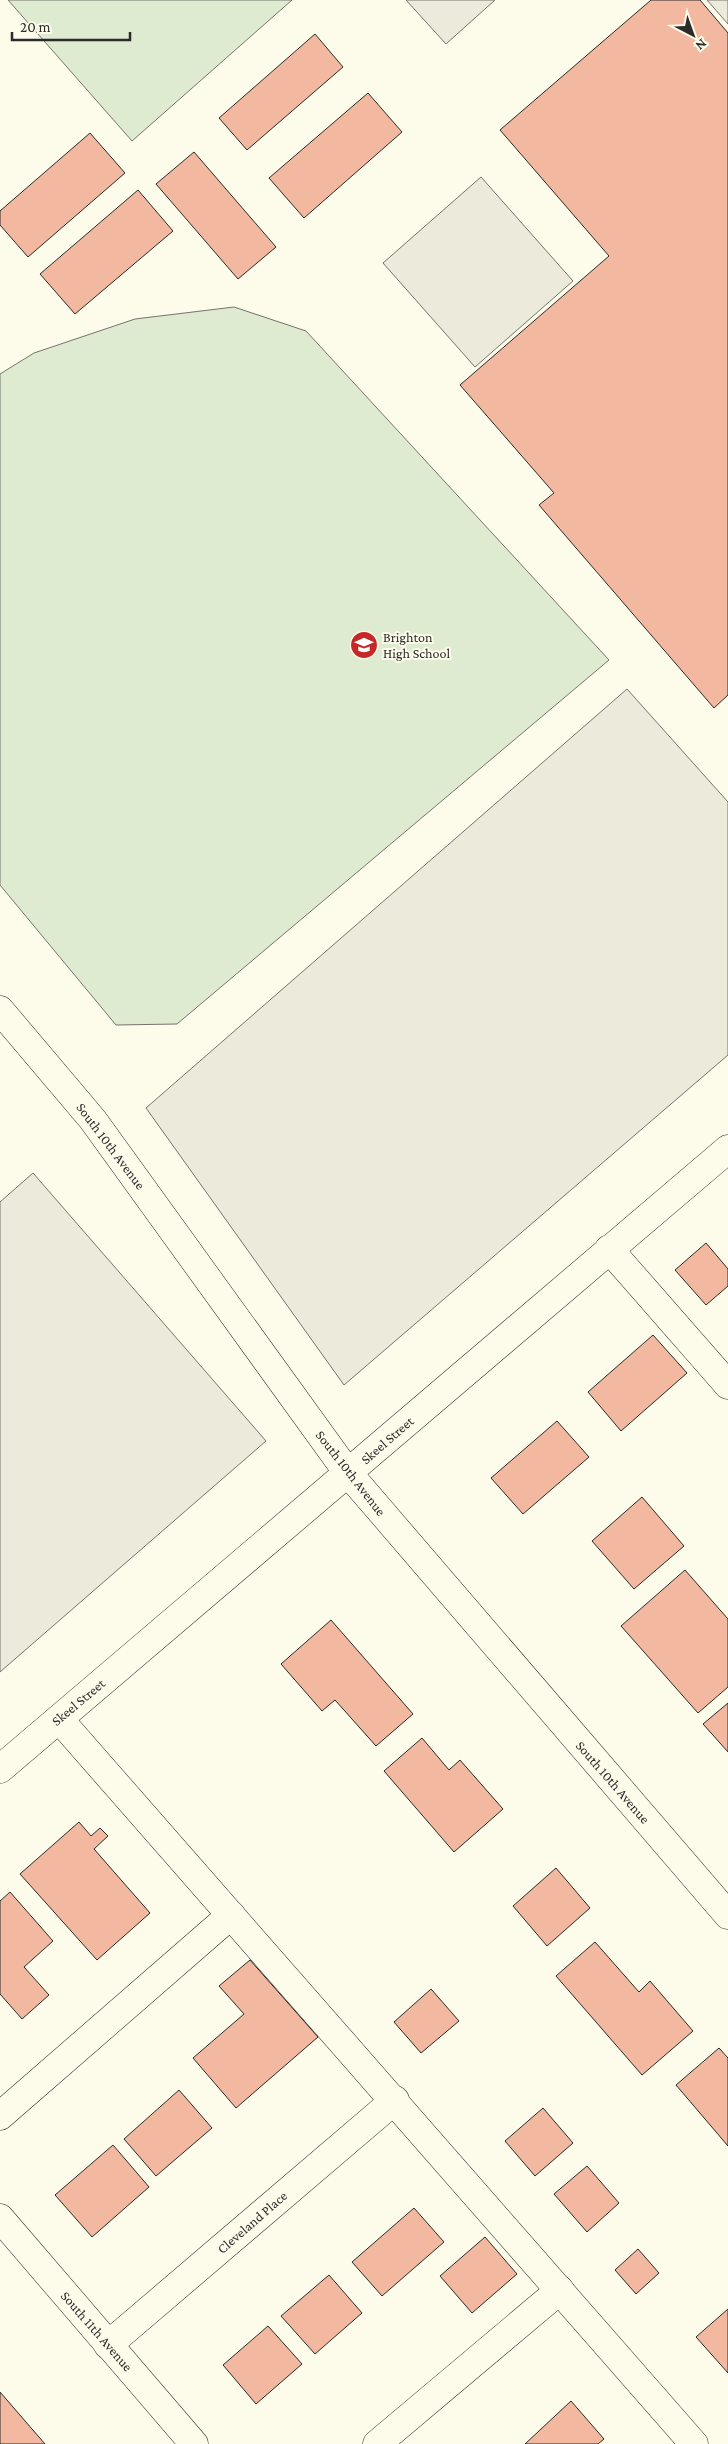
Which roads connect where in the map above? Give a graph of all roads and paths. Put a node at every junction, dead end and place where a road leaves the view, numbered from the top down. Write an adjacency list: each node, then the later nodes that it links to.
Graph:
1 (0, 1010): 5 (street, South 10th Avenue)
2 (728, 1149): 3 (street, Skeel Street)
3 (609, 1249): 4 (street); 5 (street, Skeel Street)
4 (728, 1385)
5 (348, 1473): 6 (street, Skeel Street); 9 (street, South 10th Avenue)
6 (59, 1719): 7 (street, Skeel Street); 8 (street)
7 (0, 1769)
8 (231, 1915): 10 (street); 11 (street)
9 (728, 1915)
10 (395, 2100): 13 (street); 14 (street, Cleveland Place)
11 (0, 2116)
12 (0, 2218): 14 (street, South 11th Avenue)
13 (560, 2290): 16 (street); 17 (street)
14 (108, 2345): 15 (street, South 11th Avenue)
15 (194, 2444)
16 (377, 2444)
17 (694, 2444)

